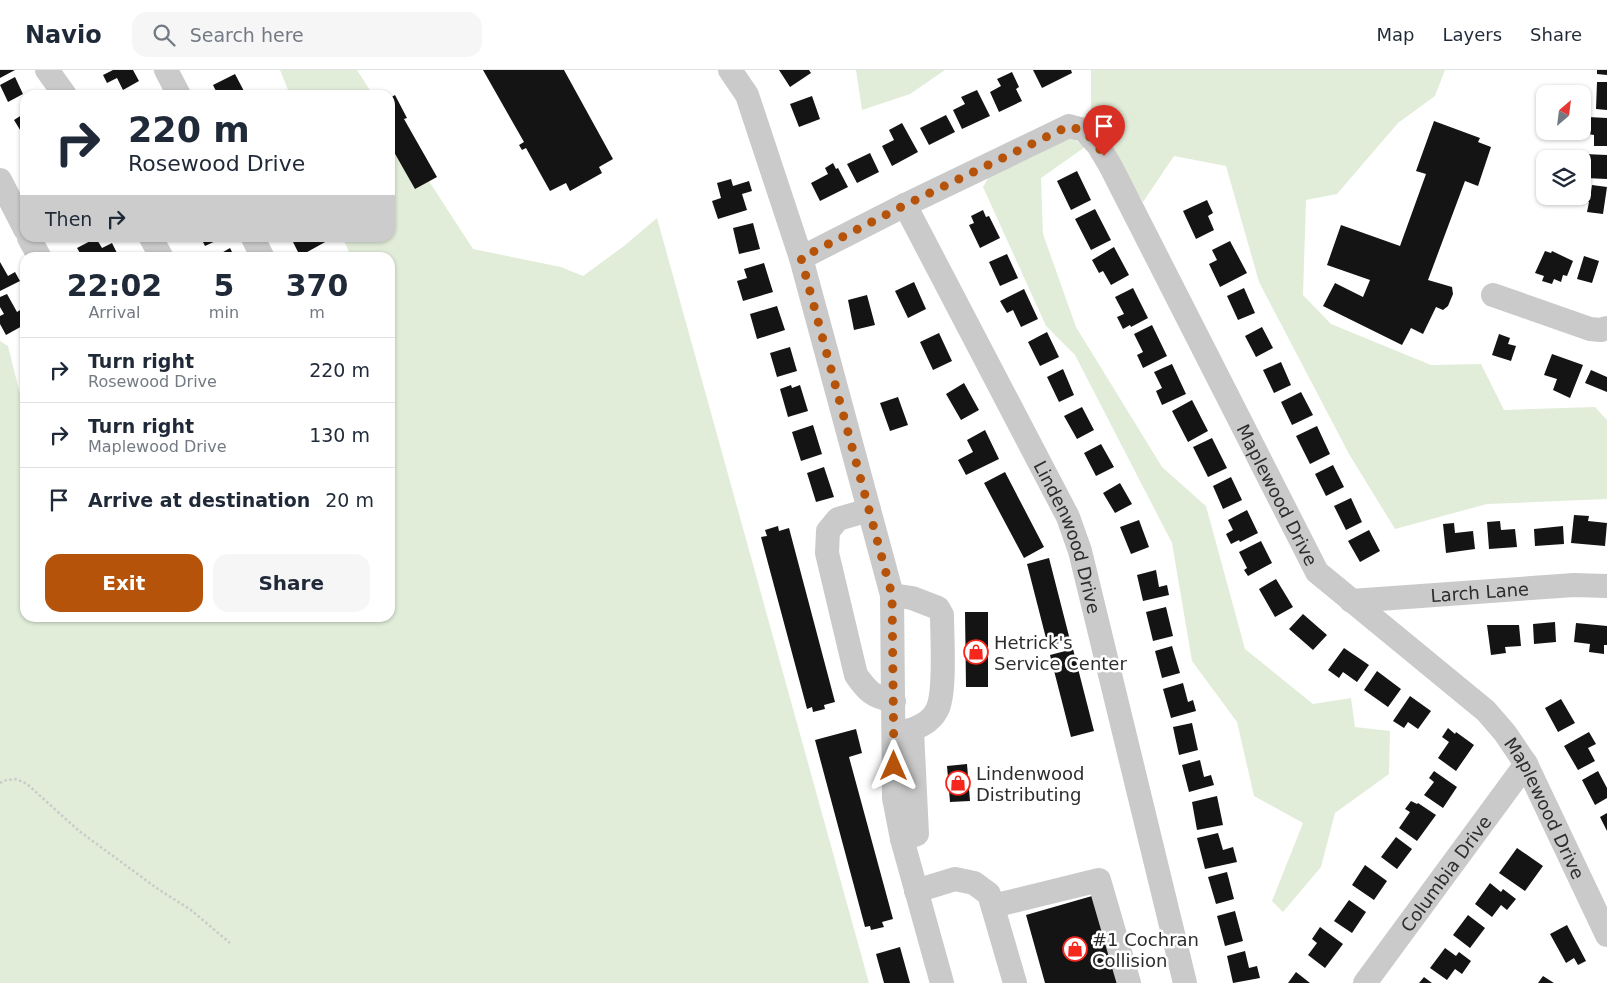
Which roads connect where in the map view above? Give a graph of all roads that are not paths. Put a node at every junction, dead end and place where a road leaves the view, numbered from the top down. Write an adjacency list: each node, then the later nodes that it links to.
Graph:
1 (47, 70): 4 (street)
2 (166, 70): 5 (street)
3 (730, 70): 9 (street)
4 (61, 90)
5 (176, 90)
6 (0, 180): 8 (street)
7 (905, 205): 9 (street); 15 (street, Maplewood Drive); 25 (street, Lindenwood Drive)
8 (20, 219)
9 (801, 258): 12 (street)
10 (1493, 295): 11 (street)
11 (1607, 328)
12 (869, 510): 14 (street); 16 (street)
13 (1607, 586): 15 (street, Larch Lane)
14 (892, 595): 16 (street); 17 (street)
15 (1351, 601): 18 (street, Maplewood Drive)
16 (894, 701): 17 (street)
17 (903, 732): 19 (street)
18 (1526, 764): 21 (street, Maplewood Drive); 26 (street, Columbia Drive)
19 (916, 891): 20 (street); 22 (street)
20 (992, 906): 23 (street); 24 (street)
21 (1607, 935)
22 (942, 983)
23 (1015, 983)
24 (1129, 983)
25 (1185, 983)
26 (1365, 983)

